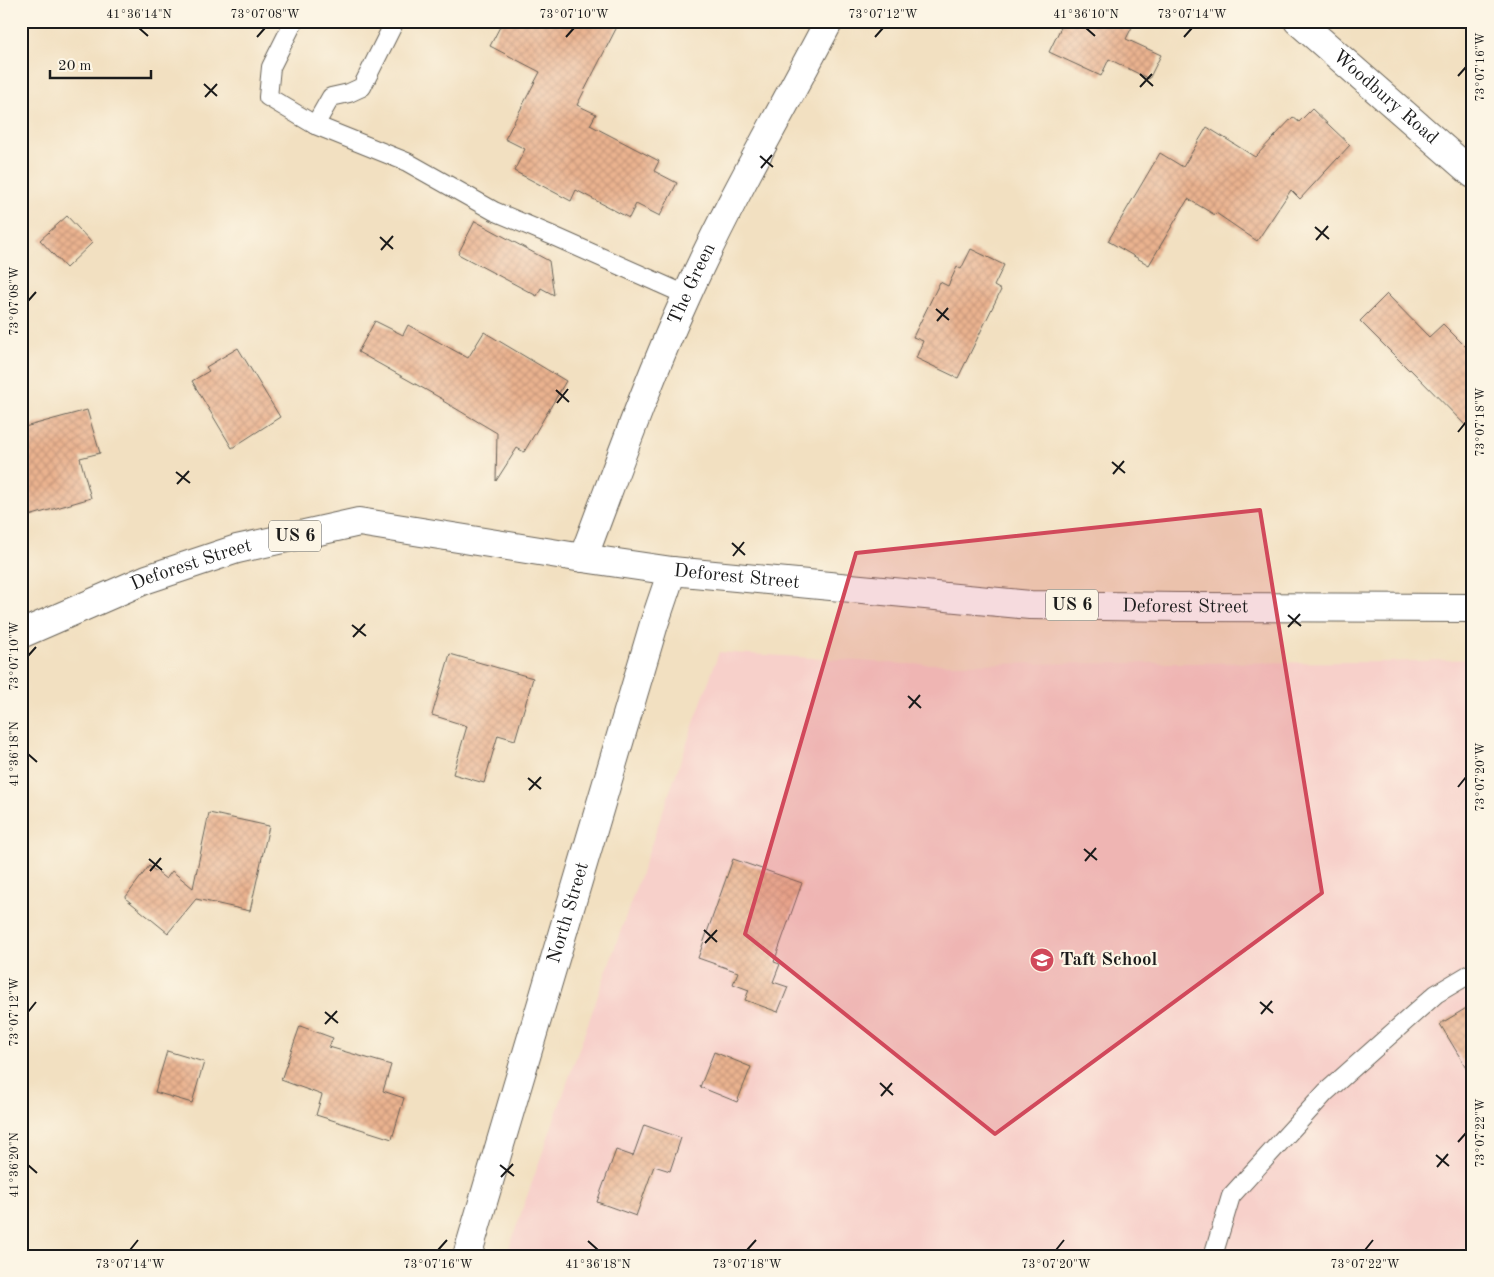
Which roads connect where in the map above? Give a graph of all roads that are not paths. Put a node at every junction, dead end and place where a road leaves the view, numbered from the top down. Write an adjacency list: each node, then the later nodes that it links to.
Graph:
1 (294, 21): 5 (lane)
2 (395, 21): 5 (lane)
3 (829, 21): 7 (street, The Green)
4 (1298, 21): 6 (street, Woodbury Road)
5 (315, 126): 7 (lane)
6 (1473, 174)
7 (686, 295): 8 (street, The Green)
8 (583, 558): 9 (street, Deforest Street / US 6); 11 (street, Deforest Street / US 6)
9 (672, 570): 10 (street, Deforest Street / US 6); 13 (street, North Street)
10 (1473, 608)
11 (21, 634)
12 (1473, 972): 14 (lane)
13 (467, 1256)
14 (1213, 1256)

